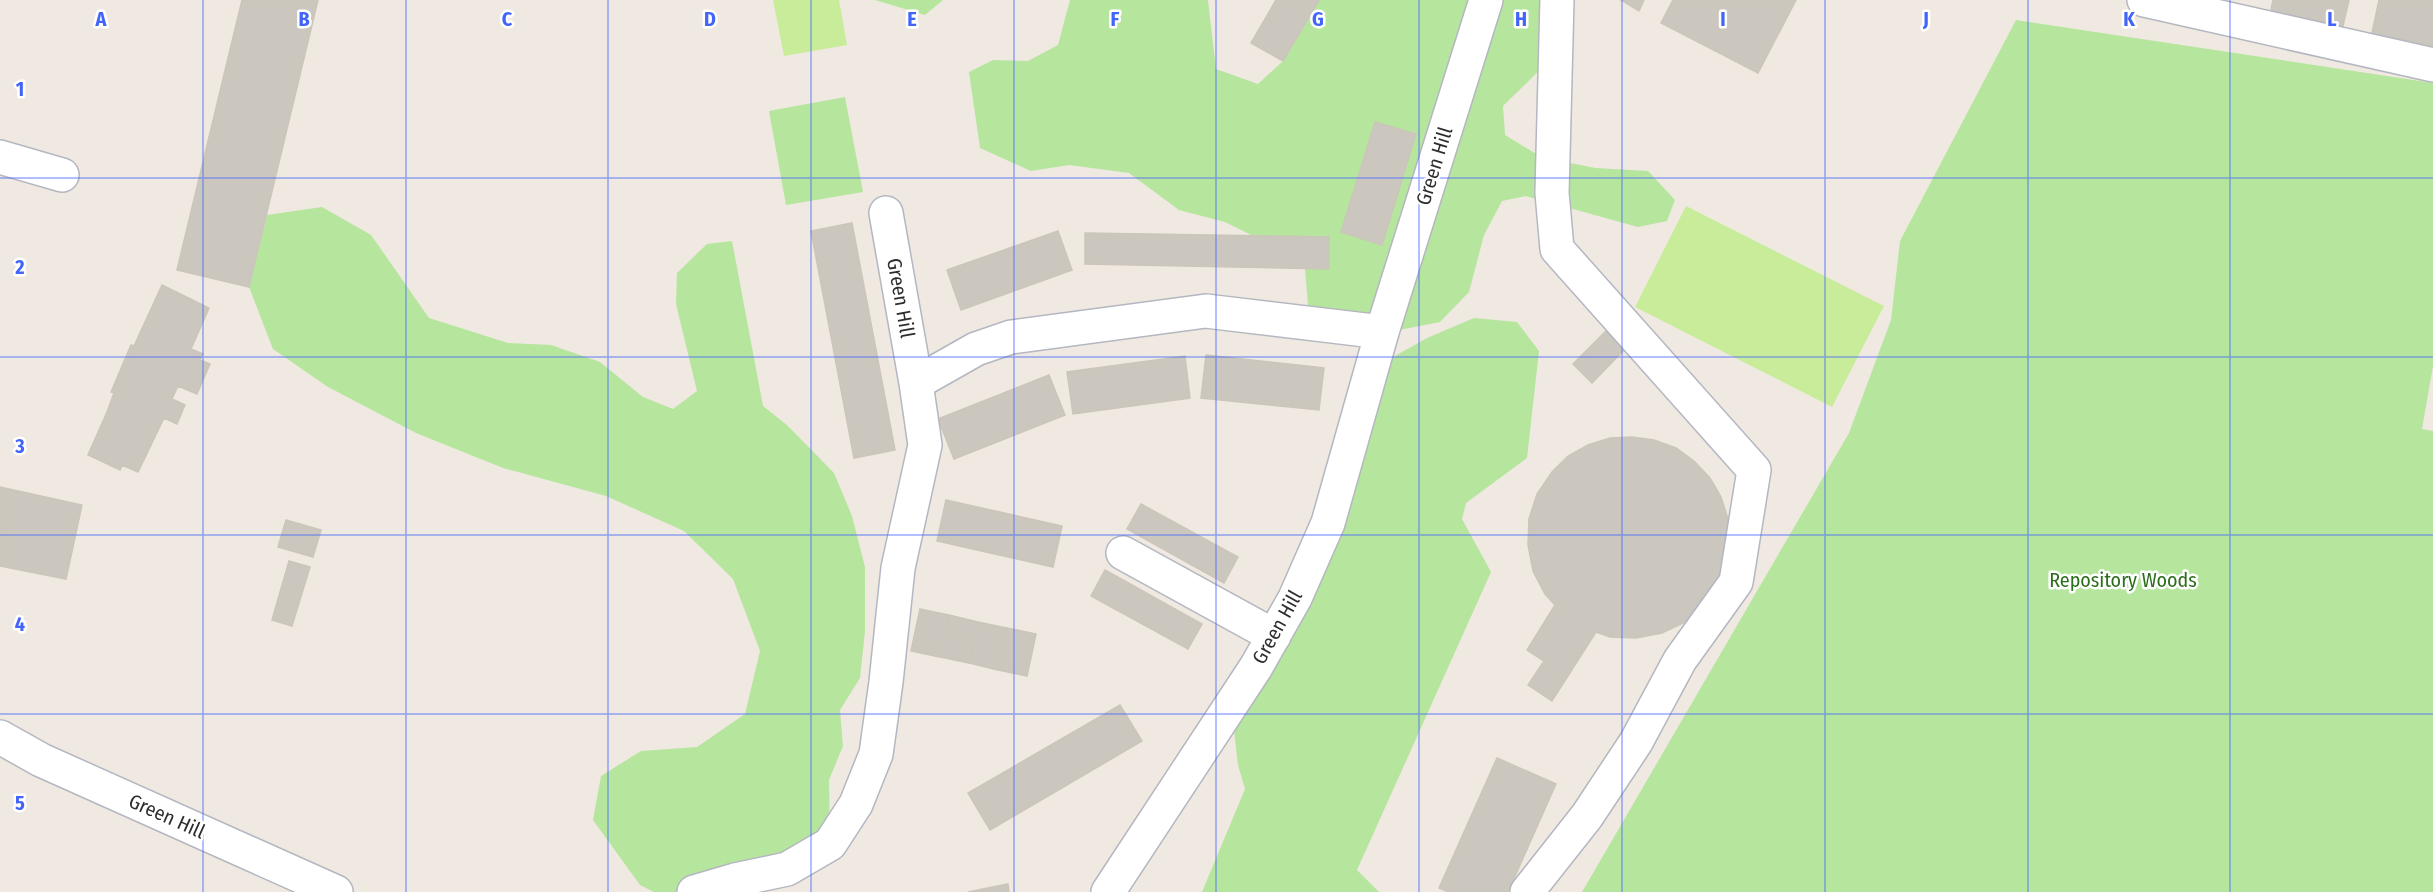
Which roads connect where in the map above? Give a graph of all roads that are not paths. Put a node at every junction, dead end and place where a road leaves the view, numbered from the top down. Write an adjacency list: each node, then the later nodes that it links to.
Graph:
1 (1486, 0): 8 (street, Green Hill)
2 (1557, 0): 16 (street)
3 (2144, 0): 4 (street)
4 (2433, 65)
5 (0, 157): 6 (street)
6 (62, 175)
7 (886, 213): 9 (street, Green Hill)
8 (1382, 332): 9 (street); 11 (street, Green Hill)
9 (916, 383): 14 (street, Green Hill)
10 (1123, 553): 11 (street)
11 (1274, 636): 15 (street, Green Hill)
12 (0, 737): 13 (street, Green Hill)
13 (336, 892)
14 (694, 892)
15 (1108, 892)
16 (1527, 892)

